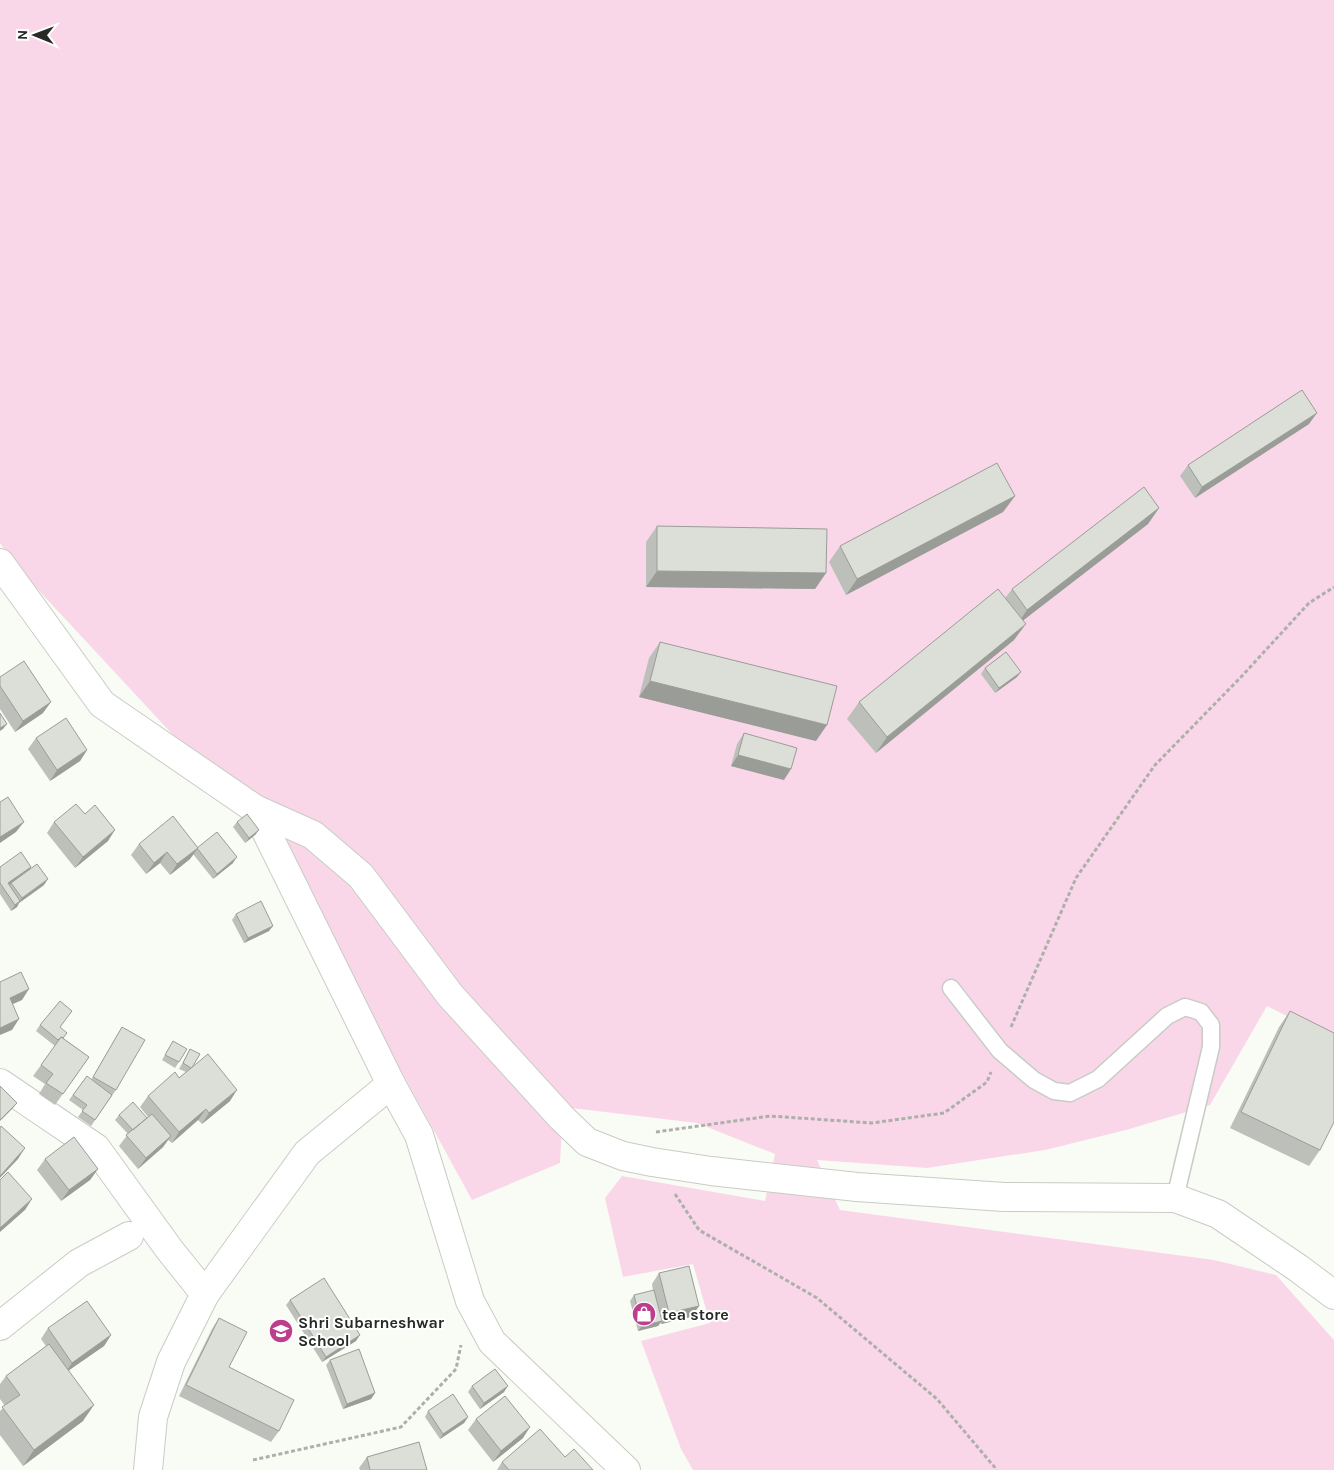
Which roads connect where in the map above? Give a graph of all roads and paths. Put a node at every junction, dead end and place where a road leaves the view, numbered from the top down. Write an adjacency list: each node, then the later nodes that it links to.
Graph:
1 (0, 564): 3 (street)
2 (1334, 587): 5 (path)
3 (255, 809): 7 (street); 9 (street)
4 (951, 988): 5 (lane)
5 (1000, 1051): 8 (path); 10 (lane)
6 (0, 1083): 12 (street)
7 (391, 1084): 12 (street); 14 (street)
8 (655, 1132)
9 (652, 1162): 10 (street); 19 (path)
10 (1175, 1198): 13 (street)
11 (129, 1236): 15 (street)
12 (205, 1294): 17 (street)
13 (1334, 1295)
14 (470, 1300): 16 (path); 18 (street)
15 (0, 1326)
16 (253, 1460)
17 (148, 1470)
18 (626, 1470)
19 (997, 1470)

